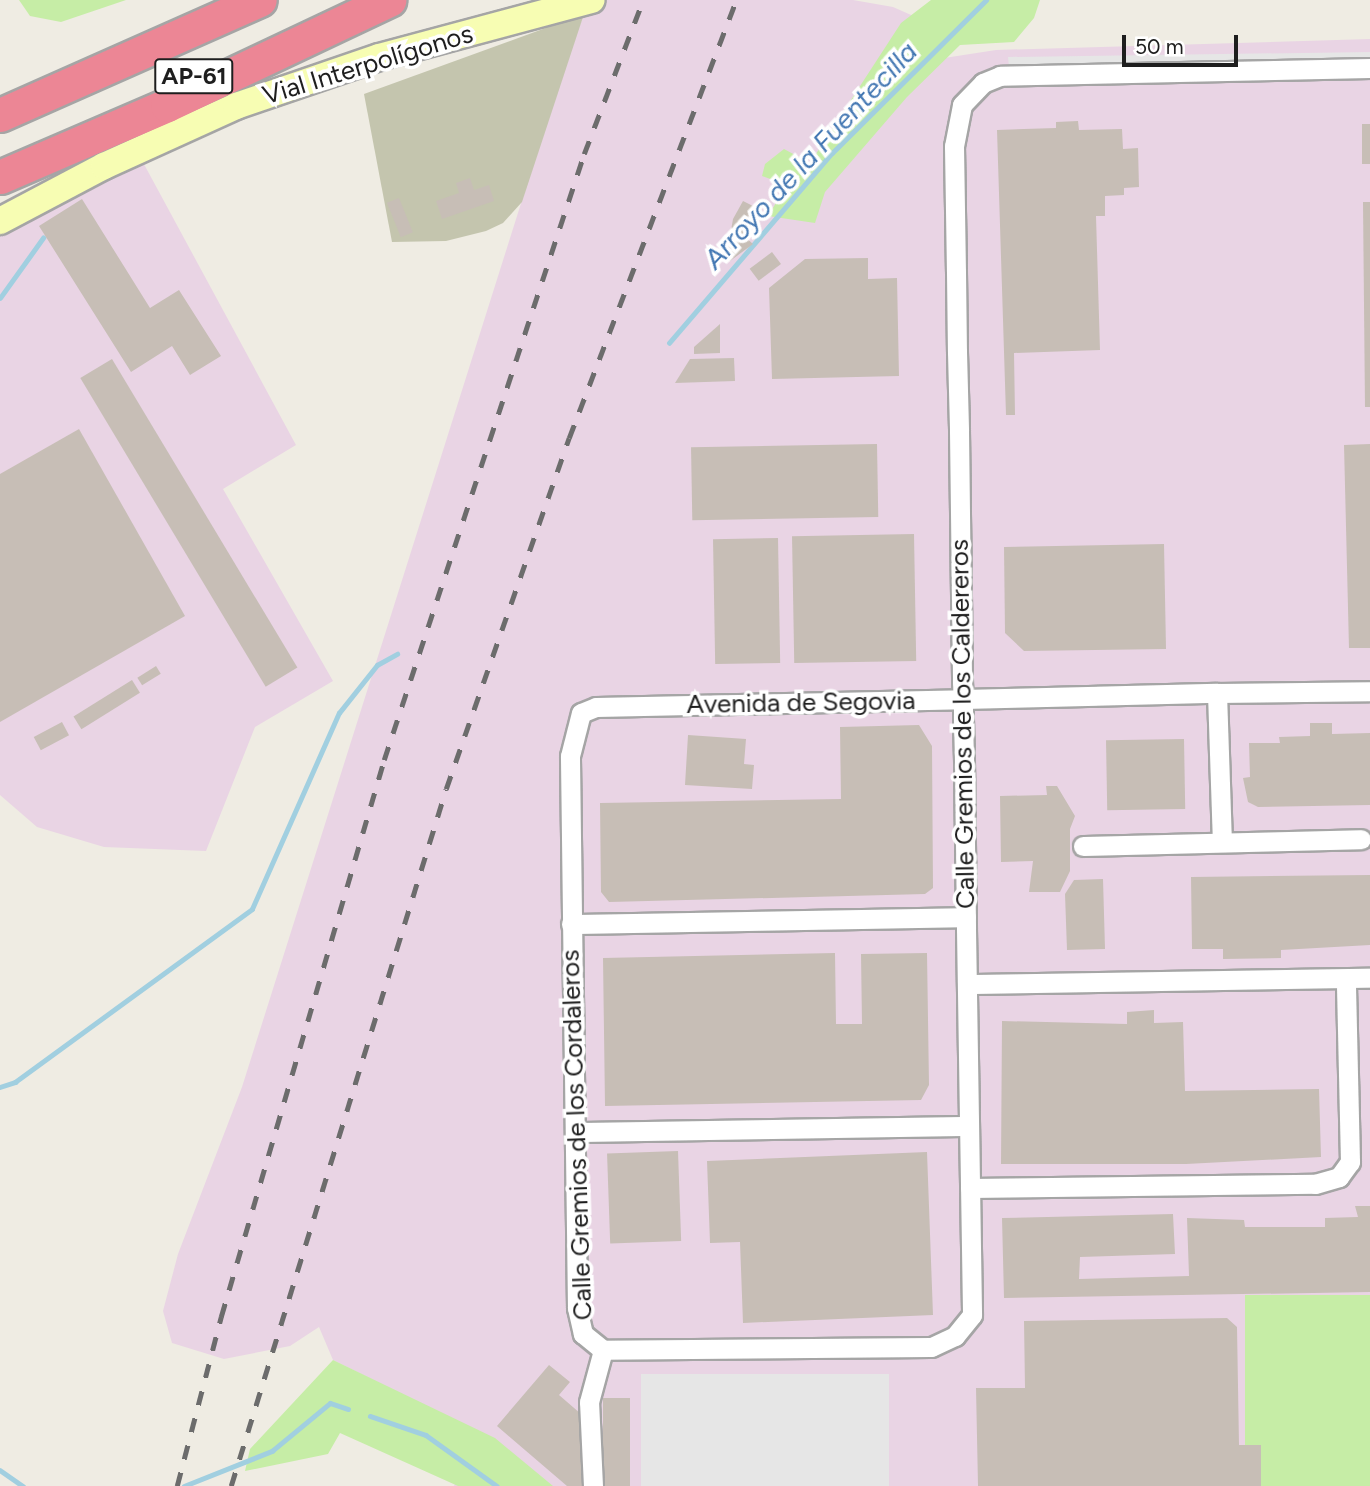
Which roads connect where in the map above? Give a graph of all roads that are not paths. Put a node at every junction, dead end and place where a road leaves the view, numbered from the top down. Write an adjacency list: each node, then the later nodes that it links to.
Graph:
1 (225, 0): 6 (highway)
2 (260, 0): 7 (highway, AP-61)
3 (389, 0): 8 (highway, AP-61); 9 (highway)
4 (587, 1): 10 (main road, Vial Interpolígonos)
5 (1370, 68): 13 (street, Calle Gremios de los Caldereros)
6 (0, 92)
7 (0, 115)
8 (0, 156)
9 (0, 177)
10 (0, 221)
11 (1370, 691): 12 (street, Avenida de Segovia)
12 (1217, 693): 13 (street, Avenida de Segovia); 16 (street)
13 (963, 699): 14 (street, Avenida de Segovia); 18 (street, Calle Gremios de los Caldereros)
14 (596, 707): 19 (street, Calle Gremios de los Cordaleros)
15 (1361, 839): 16 (street)
16 (1222, 842): 17 (street)
17 (1083, 846)
18 (966, 917): 19 (street); 22 (street, Calle Gremios de los Caldereros)
19 (571, 924): 24 (street, Calle Gremios de los Cordaleros)
20 (1370, 978): 21 (street)
21 (1346, 979): 22 (street); 25 (street)
22 (967, 984): 23 (street, Calle Gremios de los Caldereros)
23 (969, 1126): 24 (street); 25 (street, Calle Gremios de los Caldereros)
24 (575, 1132): 27 (street, Calle Gremios de los Cordaleros)
25 (971, 1188): 26 (street, Calle Gremios de los Caldereros)
26 (972, 1315): 27 (street, Calle Gremios de los Cordaleros)
27 (603, 1350): 28 (street)
28 (593, 1486)

